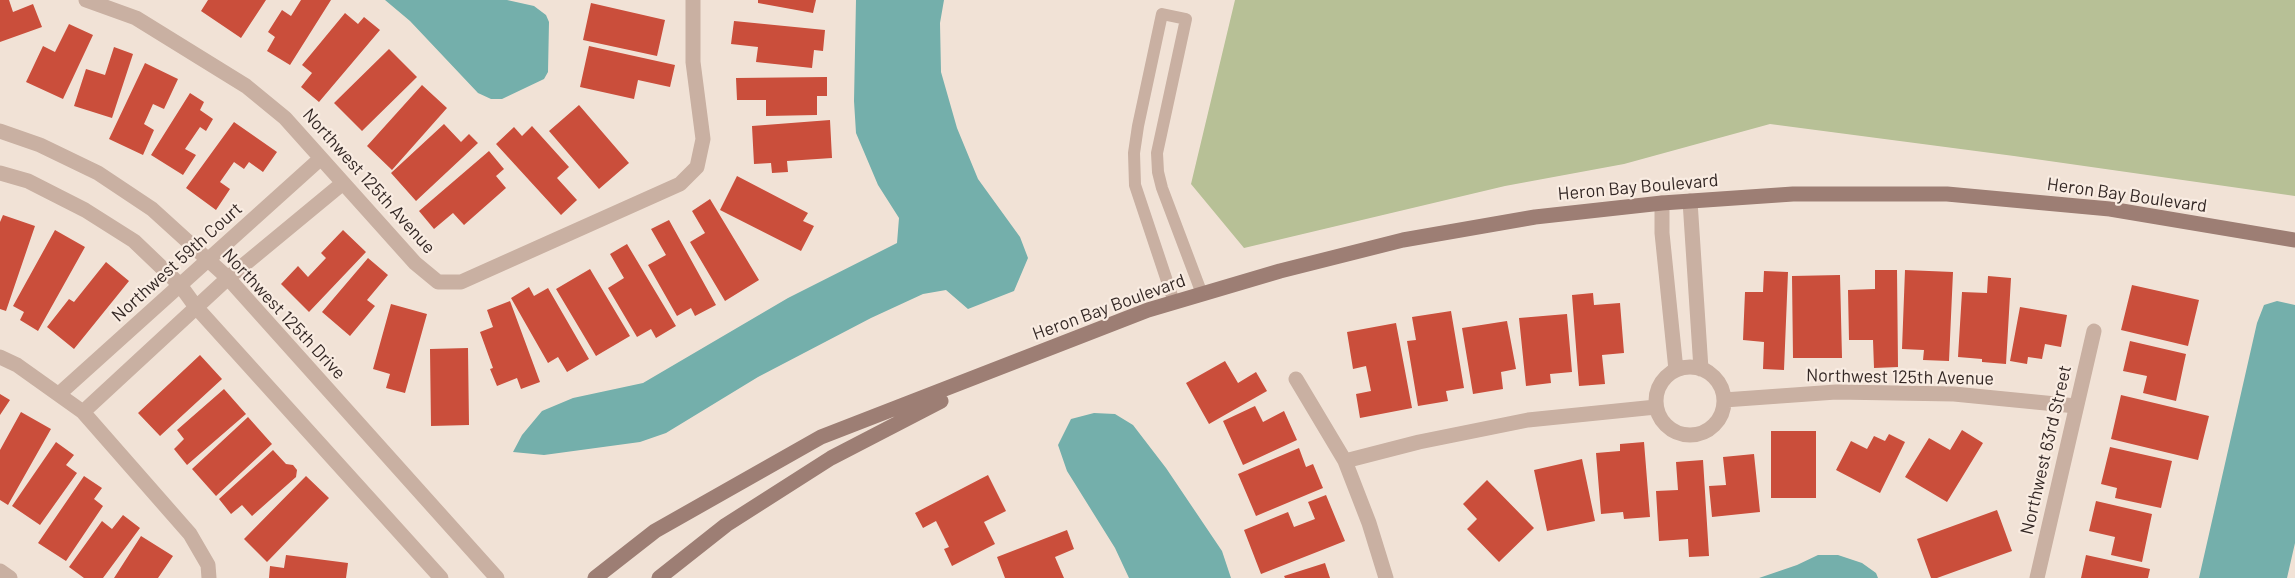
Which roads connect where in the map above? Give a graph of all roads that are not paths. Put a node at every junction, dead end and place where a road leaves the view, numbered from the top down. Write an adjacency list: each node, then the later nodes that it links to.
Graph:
1 (86, 0): 4 (street, Northwest 125th Avenue)
2 (693, 0): 6 (street, Northwest 125th Avenue)
3 (0, 131): 10 (street, Northwest 125th Drive)
4 (320, 159): 6 (street, Northwest 125th Avenue); 10 (street, Northwest 59th Court)
5 (0, 173): 12 (street)
6 (343, 183): 11 (street)
7 (1690, 201): 8 (street, Heron Bay Boulevard); 9 (street, Heron Bay Boulevard); 19 (street)
8 (1662, 203): 13 (street, Heron Bay Boulevard); 20 (street)
9 (2295, 240)
10 (208, 260): 11 (street, Northwest 125th Drive); 12 (street, Northwest 59th Court)
11 (228, 278): 15 (street); 32 (street, Northwest 125th Drive)
12 (180, 285): 15 (street); 22 (street, Northwest 59th Court)
13 (1202, 294): 14 (street, Heron Bay Boulevard); 14 (lane)
14 (1174, 302): 18 (street, Heron Bay Boulevard)
15 (196, 307): 26 (street); 31 (street)
16 (2094, 331): 25 (street, Northwest 63rd Street)
17 (0, 357): 22 (street)
18 (1005, 367): 33 (street, Heron Bay Boulevard); 34 (street, Heron Bay Boulevard)
19 (1701, 369): 20 (street); 23 (street)
20 (1676, 370): 24 (street)
21 (1296, 379): 27 (street)
22 (59, 394): 26 (street)
23 (1724, 400): 24 (street); 25 (street, Northwest 125th Avenue)
24 (1656, 406): 27 (street)
25 (2076, 406): 36 (street, Northwest 63rd Street)
26 (83, 412): 30 (street)
27 (1345, 461): 35 (street)
28 (0, 571): 29 (street)
29 (10, 578)
30 (209, 578)
31 (441, 578)
32 (497, 578)
33 (595, 578)
34 (659, 578)
35 (1386, 578)
36 (2037, 578)

